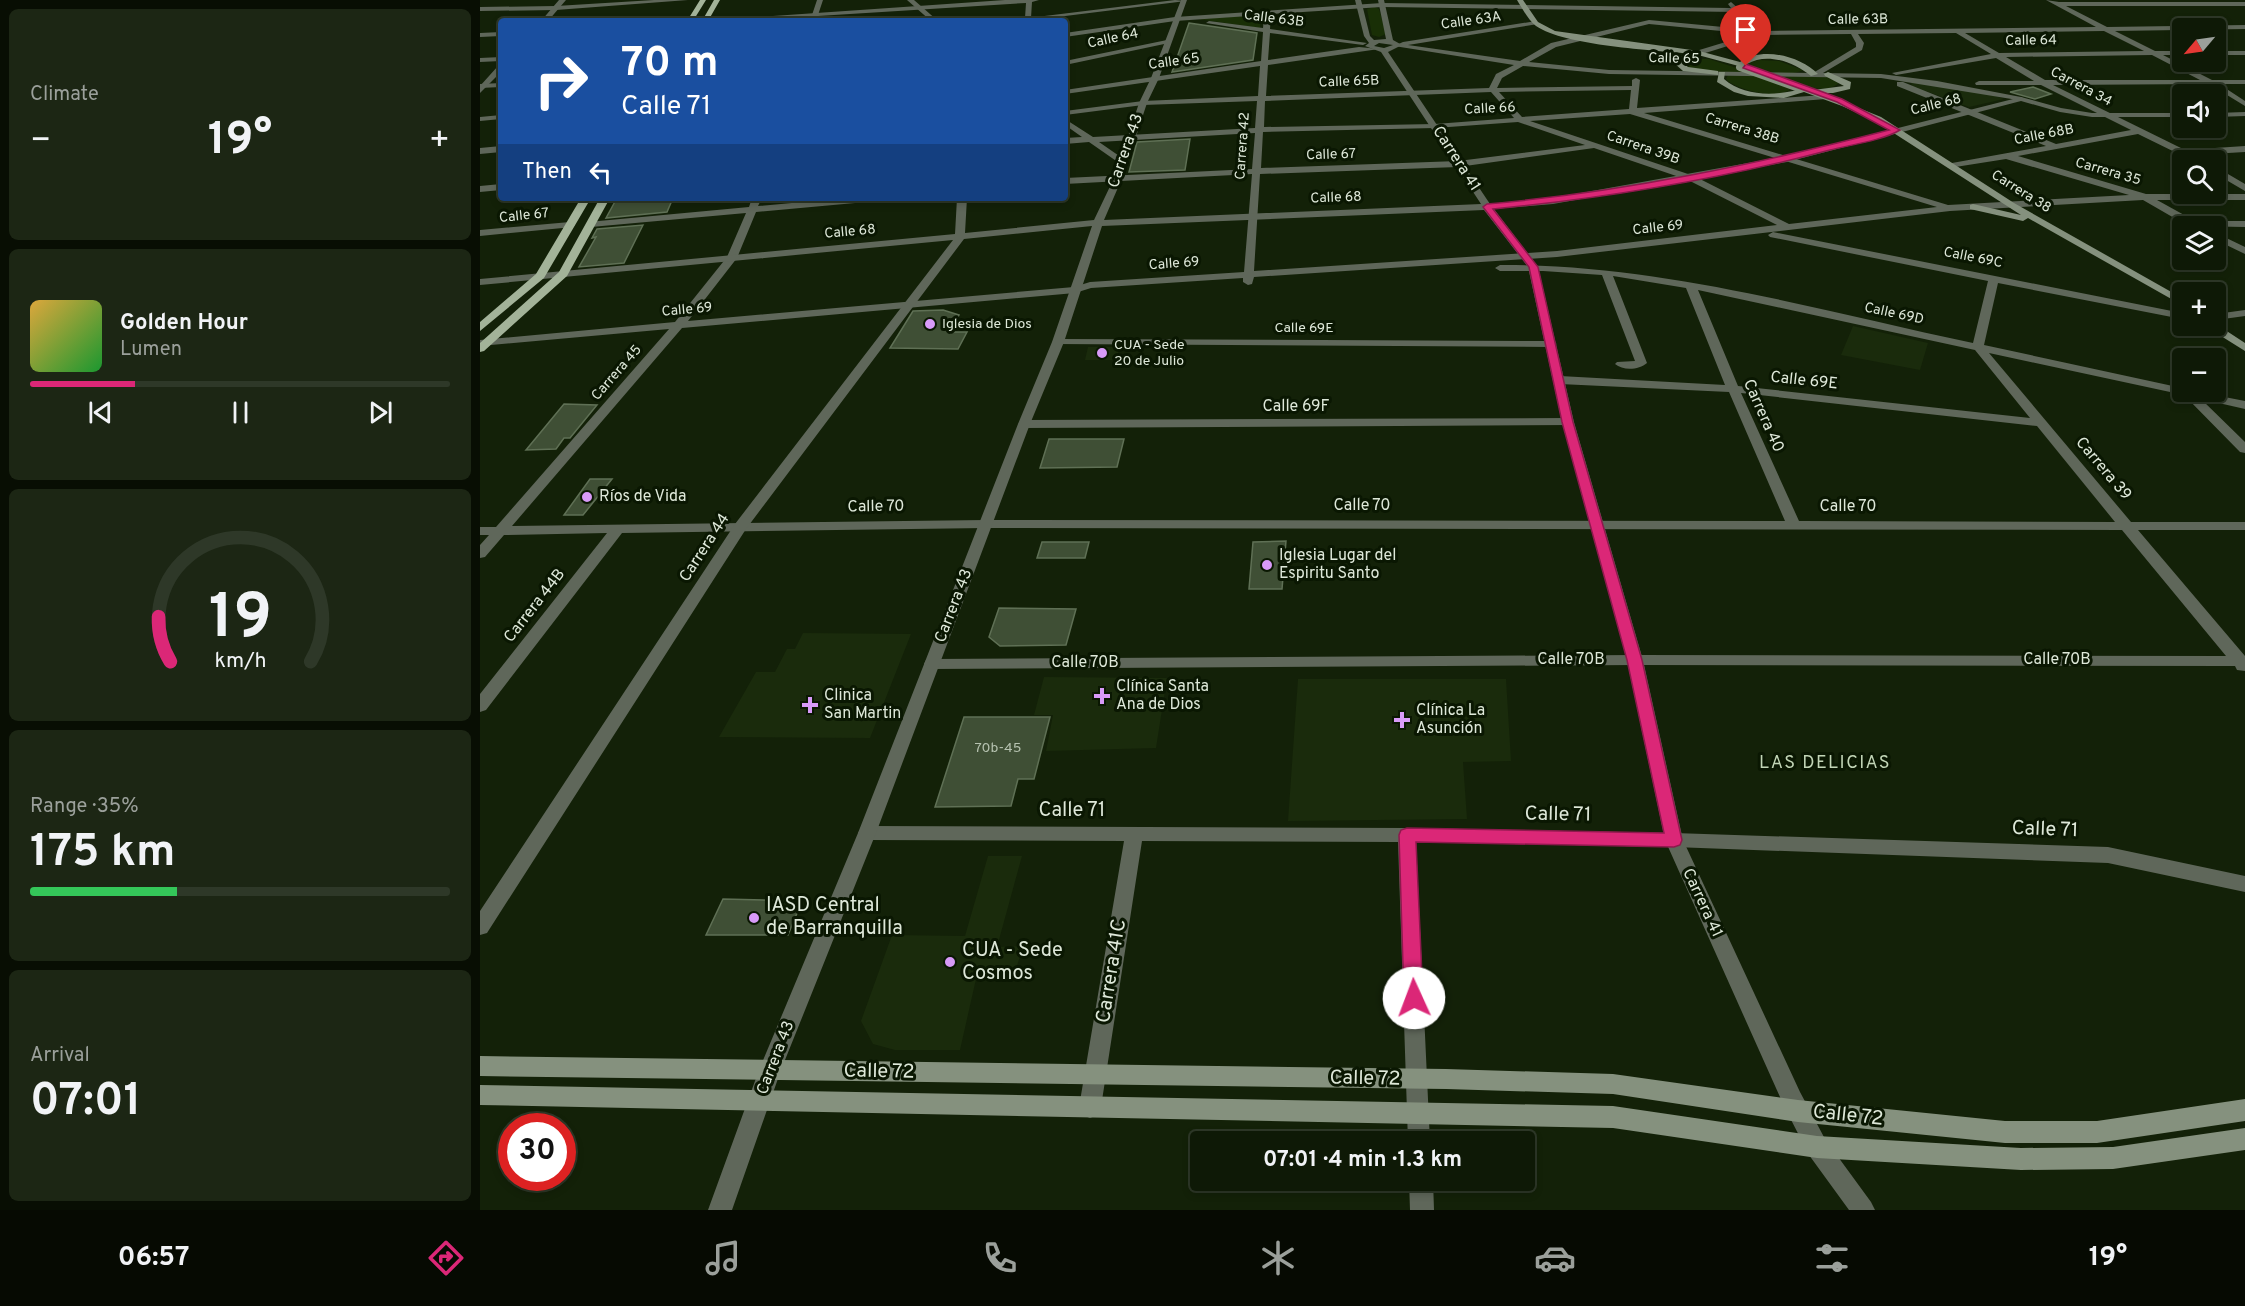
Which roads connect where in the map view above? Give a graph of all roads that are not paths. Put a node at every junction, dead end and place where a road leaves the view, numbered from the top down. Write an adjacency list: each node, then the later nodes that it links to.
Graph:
1 (563, 0): 21 (street)
2 (685, 0): 21 (street)
3 (703, 0): 29 (main road)
4 (717, 0): 30 (main road)
5 (820, 0): 27 (street)
6 (910, 0): 20 (street)
7 (1029, 0): 8 (street); 20 (street); 33 (street)
8 (1036, 0)
9 (1183, 0): 34 (street); 35 (street, Carrera 43)
10 (1629, 0): 23 (street)
11 (1728, 0): 24 (street)
12 (2049, 0): 17 (street)
13 (2189, 0): 18 (street)
14 (1359, 3): 15 (street); 25 (street); 52 (street, Carrera 41)
15 (1382, 3): 16 (street); 50 (street)
16 (1523, 4): 23 (street); 38 (main road)
17 (2057, 4): 18 (street); 40 (street)
18 (2200, 4): 19 (street); 26 (street)
19 (2245, 4)
20 (921, 7): 27 (street); 32 (street)
21 (556, 8): 22 (street); 28 (street)
22 (480, 9)
23 (1637, 9): 24 (street); 37 (street)
24 (1737, 10): 44 (street)
25 (1268, 12): 35 (street); 41 (street, Carrera 42)
26 (2218, 12)
27 (814, 17): 31 (street)
28 (547, 18)
29 (692, 18)
30 (707, 18)
31 (787, 18)
32 (932, 18)
33 (1026, 18)
34 (1042, 18)
35 (1175, 19): 41 (street, Calle 63B); 47 (street); 49 (street, Carrera 43)
36 (2236, 20): 39 (street)
37 (1649, 22): 44 (street, Calle 63B); 48 (street, Calle 63B)
38 (1536, 23): 48 (main road, Carrera 38); 51 (street, Calle 63A)
39 (2245, 25): 40 (street, Calle 63B)
40 (2101, 27): 42 (street, Calle 63B); 53 (street)
41 (1266, 30): 52 (street, Calle 63B); 62 (street, Carrera 42)
42 (1956, 30): 43 (street, Calle 63B); 58 (street, Carrera 34)
43 (1853, 32): 44 (street, Calle 63B); 70 (street)
44 (1761, 33): 57 (street)
45 (498, 34): 46 (street)
46 (480, 35)
47 (1068, 35)
48 (1577, 38): 57 (main road, Carrera 38); 63 (street, Calle 63B)
49 (1167, 42): 61 (street, Calle 64); 73 (street, Carrera 43)
50 (1394, 45): 51 (street, Calle 65); 52 (street); 52 (street)
51 (1410, 45): 63 (street, Calle 65)
52 (1374, 46): 62 (street, Calle 65); 84 (street, Carrera 41)
53 (2153, 53): 54 (street, Calle 64); 58 (street, Calle 64); 74 (street)
54 (2172, 53)
55 (2226, 53): 56 (street)
56 (2245, 53)
57 (1699, 54): 64 (main road, Carrera 38); 65 (main road)
58 (1999, 55): 72 (street, Calle 64); 77 (street, Carrera 34)
59 (498, 59): 60 (street)
60 (480, 60)
61 (1068, 62)
62 (1265, 62): 73 (street, Calle 65); 85 (street, Carrera 42)
63 (1519, 63): 68 (street, Calle 65); 81 (street, Calle 63B)
64 (1742, 66): 67 (main road); 83 (main road, Carrera 38, bridge)
65 (1679, 69): 68 (street, Calle 65); 69 (street, Calle 65)
66 (498, 71): 79 (street)
67 (1804, 71): 69 (street, Calle 65); 70 (street, Calle 65)
68 (1638, 72): 80 (street)
69 (1719, 73): 83 (main road)
70 (1815, 74): 71 (street, Calle 65)
71 (1828, 74): 72 (street, Calle 65); 83 (main road)
72 (1881, 76): 76 (street, Calle 65); 91 (street)
73 (1155, 78): 82 (street, Calle 65); 87 (street, Carrera 43)
74 (2210, 82): 75 (street, Calle 65); 77 (street, Calle 65); 89 (street)
75 (2245, 82)
76 (1937, 83): 77 (street, Calle 65); 86 (street, Calle 65)
77 (2045, 84): 96 (street, Carrera 34)
78 (498, 85): 79 (street)
79 (482, 88)
80 (1634, 88): 81 (street, Calle 65B); 90 (street)
81 (1493, 90): 84 (street, Calle 65B); 99 (street, Carrera 39B)
82 (1068, 92)
83 (1808, 92): 88 (main road, Carrera 38); 88 (main road, Carrera 38); 90 (street, Calle 66)
84 (1414, 94): 85 (street, Calle 65B); 101 (street, Carrera 41)
85 (1261, 98): 87 (street, Calle 65B); 102 (street, Carrera 42)
86 (2021, 99): 91 (street, Calle 68); 96 (street, Calle 68)
87 (1143, 103): 92 (street, Calle 65B); 105 (street, Carrera 43)
88 (1845, 104): 103 (main road, Carrera 38)
89 (2245, 104)
90 (1633, 112): 99 (street, Calle 66); 116 (street, Carrera 38B)
91 (1971, 112): 103 (street, Calle 68); 109 (street)
92 (1068, 113)
93 (2245, 114): 95 (street)
94 (2172, 115): 96 (street, Calle 68)
95 (2226, 115)
96 (2106, 116): 104 (street, Carrera 34)
97 (498, 117): 98 (street)
98 (480, 119)
99 (1521, 121): 101 (street, Calle 66); 108 (street, Carrera 39B)
100 (1068, 123): 106 (street)
101 (1435, 126): 102 (street, Calle 66); 118 (street, Carrera 41)
102 (1257, 130): 105 (street, Calle 66); 120 (street, Carrera 42)
103 (1896, 130): 116 (street, Calle 68); 119 (main road, Carrera 38)
104 (2140, 131): 109 (street, Calle 68B); 112 (street, Carrera 34)
105 (1131, 136): 106 (street, Calle 66); 117 (street, Carrera 43)
106 (1090, 139): 107 (street, Calle 66); 117 (street)
107 (1068, 141)
108 (1596, 146): 118 (street, Calle 67); 124 (street, Carrera 39B)
109 (2056, 147): 115 (street, Calle 68B)
110 (498, 149): 114 (street)
111 (2245, 149): 113 (street)
112 (2176, 150)
113 (2226, 150)
114 (480, 151)
115 (2007, 156): 119 (street, Calle 68B); 129 (street, Carrera 35)
116 (1787, 159): 124 (street, Calle 68); 139 (street, Carrera 38B)
117 (1122, 162): 123 (street, Carrera 43)
118 (1458, 164): 120 (street, Calle 67); 137 (street, Carrera 41)
119 (1952, 166): 136 (main road, Carrera 38)
120 (1255, 171): 123 (street, Calle 67); 140 (street, Carrera 42)
121 (2226, 175): 122 (street); 127 (street)
122 (2245, 175)
123 (1119, 176): 125 (street, Calle 67); 142 (street, Carrera 43)
124 (1691, 178): 137 (street, Calle 68); 148 (street, Carrera 39B)
125 (1068, 181)
126 (498, 187): 128 (street)
127 (2245, 188)
128 (480, 189)
129 (2145, 197): 130 (street); 136 (street); 141 (street, Carrera 35)
130 (2245, 197)
131 (584, 201): 147 (main road)
132 (603, 201): 144 (main road)
133 (816, 201): 135 (street)
134 (962, 201): 151 (street)
135 (755, 204): 144 (street); 155 (street, Carrera 45)
136 (2011, 205): 138 (street); 143 (main road, Carrera 38)
137 (1487, 207): 140 (street, Calle 68); 156 (street, Carrera 41)
138 (1973, 207): 139 (street); 143 (main road)
139 (1950, 208): 148 (street)
140 (1252, 216): 142 (street, Calle 68); 161 (street, Carrera 42)
141 (2178, 216)
142 (1098, 223): 151 (street, Calle 68); 165 (street, Carrera 43)
143 (2042, 223): 166 (main road, Carrera 38)
144 (591, 224): 159 (main road)
145 (2226, 224): 146 (street)
146 (2245, 224)
147 (570, 225): 150 (street, Calle 67); 160 (main road)
148 (1788, 231): 149 (street, Calle 69C); 162 (street, Calle 69C)
149 (1757, 232): 154 (street, Calle 69)
150 (480, 233)
151 (960, 237): 155 (street, Calle 68); 167 (street, Carrera 44)
152 (2226, 241): 153 (street)
153 (2245, 251)
154 (1557, 254): 156 (street, Calle 69); 157 (street)
155 (732, 258): 159 (street, Calle 68); 172 (street, Carrera 45)
156 (1530, 262): 157 (street, Calle 69D); 161 (street, Calle 69); 178 (street, Carrera 41)
157 (1564, 269): 158 (street, Calle 69D)
158 (1606, 272): 164 (street, Calle 69D); 181 (street)
159 (563, 274): 160 (street, Calle 68); 177 (main road)
160 (540, 276): 163 (street, Calle 68); 173 (main road)
161 (1248, 277): 165 (street, Calle 69)
162 (1994, 278): 169 (street, Calle 69C); 179 (street)
163 (480, 282)
164 (1691, 286): 179 (street, Calle 69D); 183 (street, Carrera 40)
165 (1075, 290): 167 (street, Calle 69); 176 (street, Carrera 43)
166 (2172, 297)
167 (908, 306): 172 (street, Calle 69); 197 (street, Carrera 44)
168 (2245, 313): 170 (street)
169 (2172, 314)
170 (2226, 316)
171 (2226, 324): 174 (main road)
172 (678, 326): 177 (street, Calle 69); 200 (street, Carrera 45)
173 (480, 328)
174 (2245, 335)
175 (2226, 336): 180 (main road)
176 (1058, 342): 178 (street, Calle 69E); 190 (street, Carrera 43)
177 (483, 344)
178 (1551, 344): 182 (street, Carrera 41)
179 (1978, 347): 184 (street, Calle 69D); 189 (street, Carrera 39)
180 (2245, 348)
181 (1621, 364)
182 (1560, 380): 183 (street, Calle 69E); 188 (street, Carrera 41)
183 (1733, 389): 189 (street, Calle 69E); 194 (street, Carrera 40)
184 (2172, 389)
185 (2226, 401): 187 (street, Calle 69D)
186 (2197, 402): 191 (street)
187 (2245, 405)
188 (1568, 422): 190 (street, Calle 69F); 193 (street, Carrera 41)
189 (2043, 423): 195 (street, Carrera 39)
190 (1024, 424): 192 (street, Carrera 43)
191 (2245, 449)
192 (986, 524): 193 (street, Calle 70); 197 (street, Calle 70); 204 (street, Carrera 43)
193 (1596, 525): 194 (street, Calle 70); 202 (street, Carrera 41)
194 (1794, 525): 195 (street, Calle 70)
195 (2128, 525): 196 (street, Calle 70); 203 (street, Carrera 39)
196 (2245, 526)
197 (740, 527): 198 (street, Calle 70); 211 (street, Carrera 44)
198 (618, 529): 200 (street, Calle 70); 205 (street, Carrera 44B)
199 (480, 531): 200 (street, Calle 70)
200 (501, 531): 201 (street, Carrera 45)
201 (480, 554)
202 (1635, 660): 203 (street, Calle 70B); 204 (street, Calle 70B); 209 (street, Carrera 41)
203 (2243, 663)
204 (932, 664): 206 (street, Carrera 43)
205 (480, 706)
206 (867, 833): 207 (street, Calle 71); 213 (street, Carrera 43)
207 (1134, 834): 208 (street, Calle 71); 214 (street, Carrera 41C)
208 (1407, 835): 209 (street, Calle 71); 215 (street)
209 (1674, 840): 210 (street, Calle 71); 220 (street, Carrera 41)
210 (2245, 884)
211 (480, 927)
212 (480, 1066): 213 (main road, Calle 72)
213 (770, 1070): 214 (main road, Calle 72); 217 (street, Carrera 43)
214 (1096, 1075): 215 (main road, Calle 72); 218 (street, Carrera 41C)
215 (1417, 1079): 220 (main road, Calle 72); 221 (street)
216 (480, 1095): 217 (main road, Calle 72)
217 (759, 1101): 218 (main road, Calle 72); 226 (street, Carrera 43)
218 (1090, 1107): 221 (main road, Calle 72)
219 (2245, 1110): 220 (main road, Calle 72)
220 (1798, 1111): 224 (street, Carrera 41)
221 (1418, 1113): 222 (street); 224 (main road, Calle 72)
222 (1419, 1131)
223 (2245, 1139): 224 (main road, Calle 72)
224 (1817, 1147): 228 (street, Carrera 41)
225 (1421, 1191): 227 (street)
226 (720, 1210)
227 (1422, 1210)
228 (1863, 1210)

